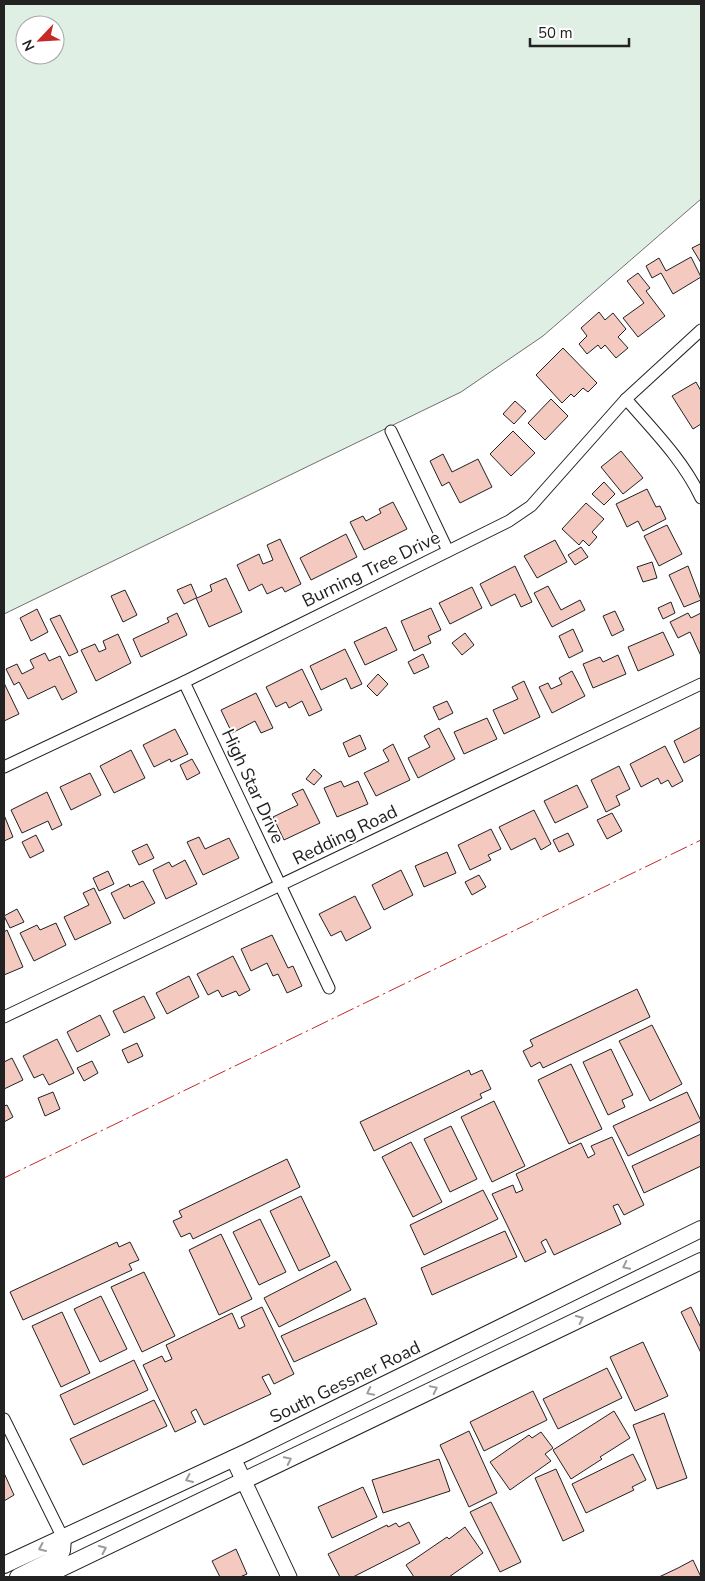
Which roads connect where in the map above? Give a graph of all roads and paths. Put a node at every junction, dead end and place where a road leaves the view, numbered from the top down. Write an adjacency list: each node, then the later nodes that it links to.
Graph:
1 (701, 330): 2 (street, Burning Tree Drive)
2 (626, 399): 4 (street); 5 (street, Burning Tree Drive)
3 (392, 431): 5 (street)
4 (701, 498)
5 (448, 551): 6 (street, Burning Tree Drive)
6 (184, 682): 8 (street, Burning Tree Drive); 9 (street, High Star Drive)
7 (701, 684): 9 (street, Redding Road)
8 (4, 767)
9 (280, 885): 10 (street, High Star Drive); 11 (street, Redding Road)
10 (329, 988)
11 (4, 1017)
12 (701, 1229): 13 (main road, South Gessner Road)
13 (654, 1253): 15 (main road); 16 (main road, South Gessner Road, one-way to 16)
14 (701, 1261): 15 (main road)
15 (665, 1278): 17 (main road, one-way to 15)
16 (494, 1332): 17 (main road); 19 (main road, South Gessner Road, one-way to 19)
17 (504, 1355): 20 (main road, one-way to 17)
18 (4, 1419): 21 (street)
19 (233, 1458): 20 (street); 21 (main road, South Gessner Road, one-way to 21)
20 (244, 1482): 24 (main road, one-way to 20); 25 (street)
21 (63, 1538): 22 (main road, South Gessner Road, one-way to 22); 23 (main road)
22 (4, 1566)
23 (18, 1577)
24 (43, 1577)
25 (289, 1577)

